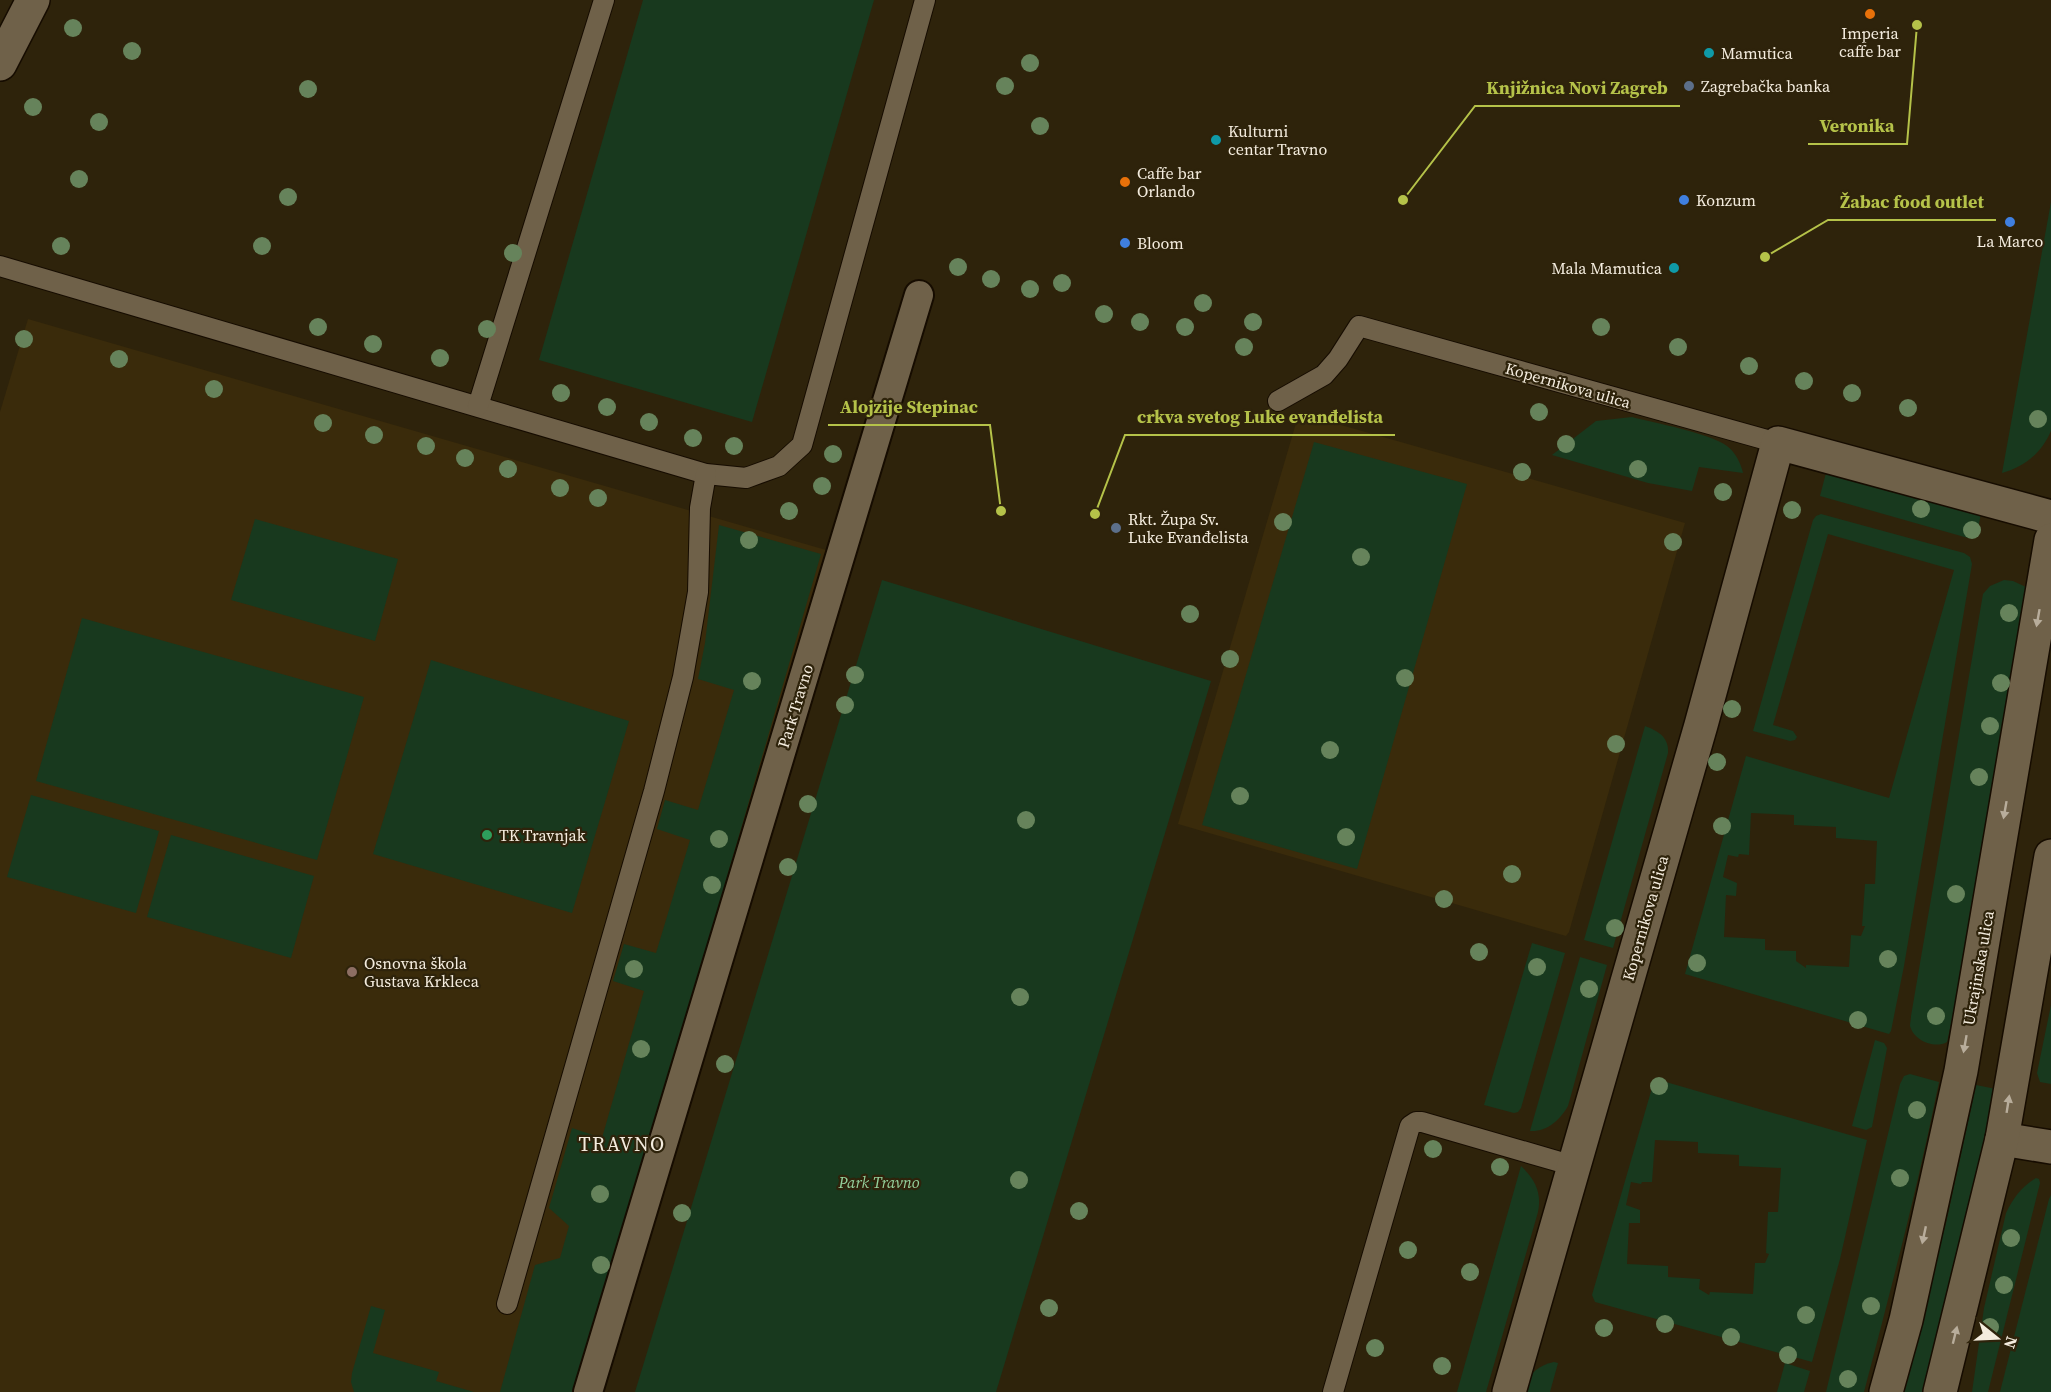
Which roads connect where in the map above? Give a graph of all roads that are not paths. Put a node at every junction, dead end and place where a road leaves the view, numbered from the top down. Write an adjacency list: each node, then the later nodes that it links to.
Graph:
1 (33, 0): 4 (street)
2 (604, 0): 8 (lane)
3 (925, 0): 10 (lane)
4 (0, 64)
5 (0, 266): 8 (lane)
6 (919, 295): 18 (street, Park Travno)
7 (1278, 400): 9 (lane, Kopernikova ulica)
8 (478, 406): 10 (lane)
9 (1778, 444): 11 (street, Kopernikova ulica); 16 (street, Kopernikova ulica)
10 (706, 474): 17 (lane)
11 (2051, 517)
12 (2051, 540): 21 (street, Ukrajinska ulica, one-way to 21)
13 (2051, 856): 14 (street, one-way to 13)
14 (2002, 1139): 15 (street); 22 (street, one-way to 14)
15 (2051, 1147)
16 (1574, 1166): 19 (lane); 20 (street, Kopernikova ulica)
17 (507, 1304)
18 (588, 1392)
19 (1333, 1392)
20 (1509, 1392)
21 (1886, 1392)
22 (1940, 1392)

